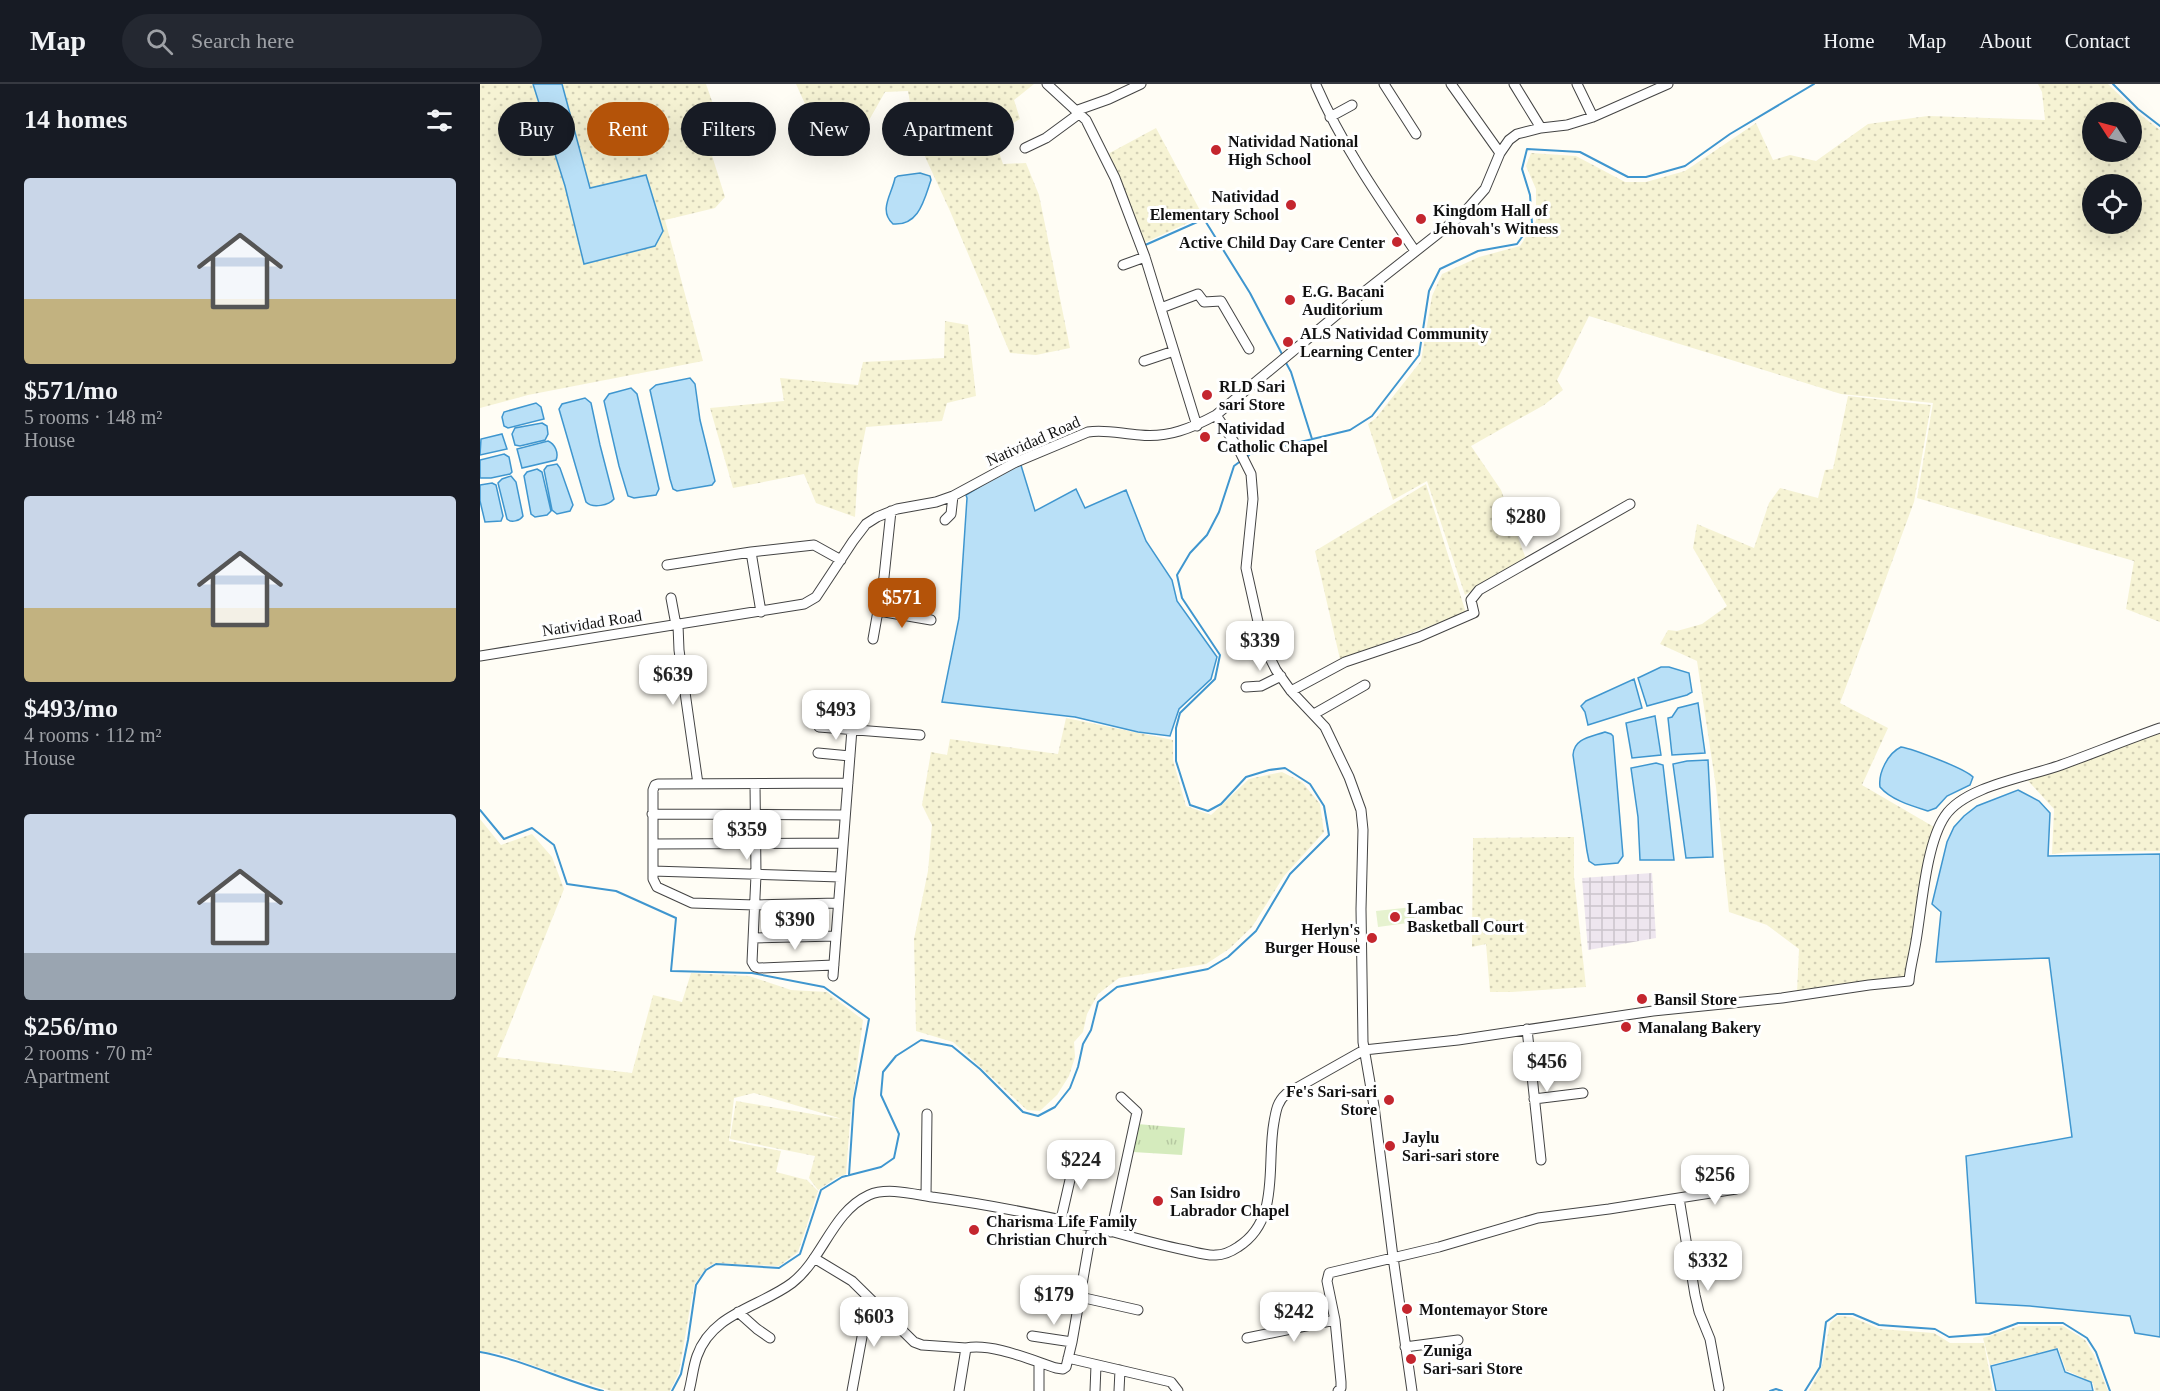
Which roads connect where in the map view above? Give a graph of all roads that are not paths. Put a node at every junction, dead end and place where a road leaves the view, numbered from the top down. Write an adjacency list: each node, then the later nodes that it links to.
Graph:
1 (1142, 84): 10 (street)
2 (1384, 84): 14 (street)
3 (1451, 84): 16 (street)
4 (1515, 84): 13 (street)
5 (1577, 84): 12 (street)
6 (1668, 84): 12 (street, Natividad Road)
7 (1316, 85): 11 (street)
8 (1052, 86): 10 (street)
9 (1352, 105): 11 (street)
10 (1079, 112): 15 (street); 18 (street)
11 (1330, 117): 17 (street)
12 (1593, 117): 13 (street, Natividad Road)
13 (1541, 128): 16 (street, Natividad Road)
14 (1416, 134)
15 (1025, 148)
16 (1500, 153): 17 (street, Natividad Road)
17 (1415, 251): 24 (street, Natividad Road)
18 (1145, 257): 19 (street); 20 (street)
19 (1124, 265)
20 (1161, 308): 21 (street); 22 (street)
21 (1250, 349)
22 (1174, 351): 23 (street); 25 (street)
23 (1144, 361)
24 (1216, 415): 25 (street, Natividad Road); 40 (street)
25 (1197, 426): 26 (street, Natividad Road)
26 (953, 496): 28 (street, Natividad Road); 29 (street)
27 (1630, 504): 43 (street)
28 (891, 511): 31 (street, Natividad Road); 34 (street)
29 (945, 520)
30 (751, 552): 31 (street); 32 (street); 35 (street)
31 (841, 560): 35 (street, Natividad Road)
32 (667, 565)
33 (671, 598): 37 (street)
34 (879, 611): 36 (street); 38 (street)
35 (762, 612): 37 (street, Natividad Road)
36 (931, 620)
37 (677, 625): 39 (street, Natividad Road); 52 (street)
38 (873, 639)
39 (480, 656)
40 (1281, 676): 42 (street); 43 (street)
41 (1365, 685): 44 (street)
42 (1246, 687)
43 (1291, 691): 44 (street)
44 (1314, 714): 70 (street)
45 (819, 727): 47 (street)
46 (2160, 728): 69 (street)
47 (852, 729): 48 (street); 50 (street)
48 (920, 735)
49 (819, 753): 50 (street)
50 (850, 756): 51 (street)
51 (848, 783): 53 (street); 56 (street)
52 (698, 784): 53 (street); 54 (street)
53 (755, 784): 55 (street)
54 (652, 814): 55 (street); 58 (street)
55 (755, 815): 56 (street); 59 (street)
56 (845, 815): 57 (street)
57 (843, 843): 59 (street); 62 (street)
58 (653, 844): 59 (street); 60 (street)
59 (756, 844): 61 (street)
60 (653, 871): 61 (street); 64 (street)
61 (756, 875): 62 (street); 64 (street)
62 (840, 877): 63 (street)
63 (838, 903): 64 (street); 65 (street)
64 (755, 905): 66 (street)
65 (836, 936): 66 (street); 67 (street)
66 (753, 938): 67 (street)
67 (834, 965): 68 (street)
68 (833, 976)
69 (1527, 1029): 70 (street); 73 (street)
70 (1364, 1050): 82 (street); 84 (street)
71 (1582, 1093): 73 (street)
72 (1121, 1097): 82 (street)
73 (1534, 1099): 76 (street)
74 (927, 1114): 78 (street)
75 (1075, 1158): 80 (street)
76 (1541, 1160)
77 (1736, 1189): 79 (street)
78 (926, 1196): 80 (street); 83 (street)
79 (1679, 1198): 84 (street); 101 (street)
80 (1061, 1219): 81 (street)
81 (1092, 1227): 82 (street); 85 (street)
82 (1111, 1232)
83 (814, 1257): 86 (street); 88 (street)
84 (1393, 1257): 89 (street); 95 (street)
85 (1080, 1297): 87 (street); 94 (street)
86 (869, 1299): 96 (street); 103 (street)
87 (1138, 1310)
88 (738, 1312): 91 (street); 102 (street)
89 (1335, 1320): 92 (street); 109 (street)
90 (1032, 1336): 94 (street)
91 (770, 1338)
92 (1247, 1338)
93 (1458, 1340): 95 (street)
94 (1072, 1342): 97 (street)
95 (1405, 1347): 110 (street)
96 (966, 1348): 98 (street); 104 (street)
97 (1068, 1358): 98 (street); 99 (street)
98 (1040, 1363): 105 (street)
99 (1096, 1365): 100 (street); 106 (street)
100 (1120, 1370): 107 (street); 108 (street)
101 (1719, 1388)
102 (689, 1391)
103 (852, 1391)
104 (959, 1391)
105 (1039, 1391)
106 (1095, 1391)
107 (1119, 1391)
108 (1178, 1391)
109 (1338, 1391)
110 (1412, 1391)

